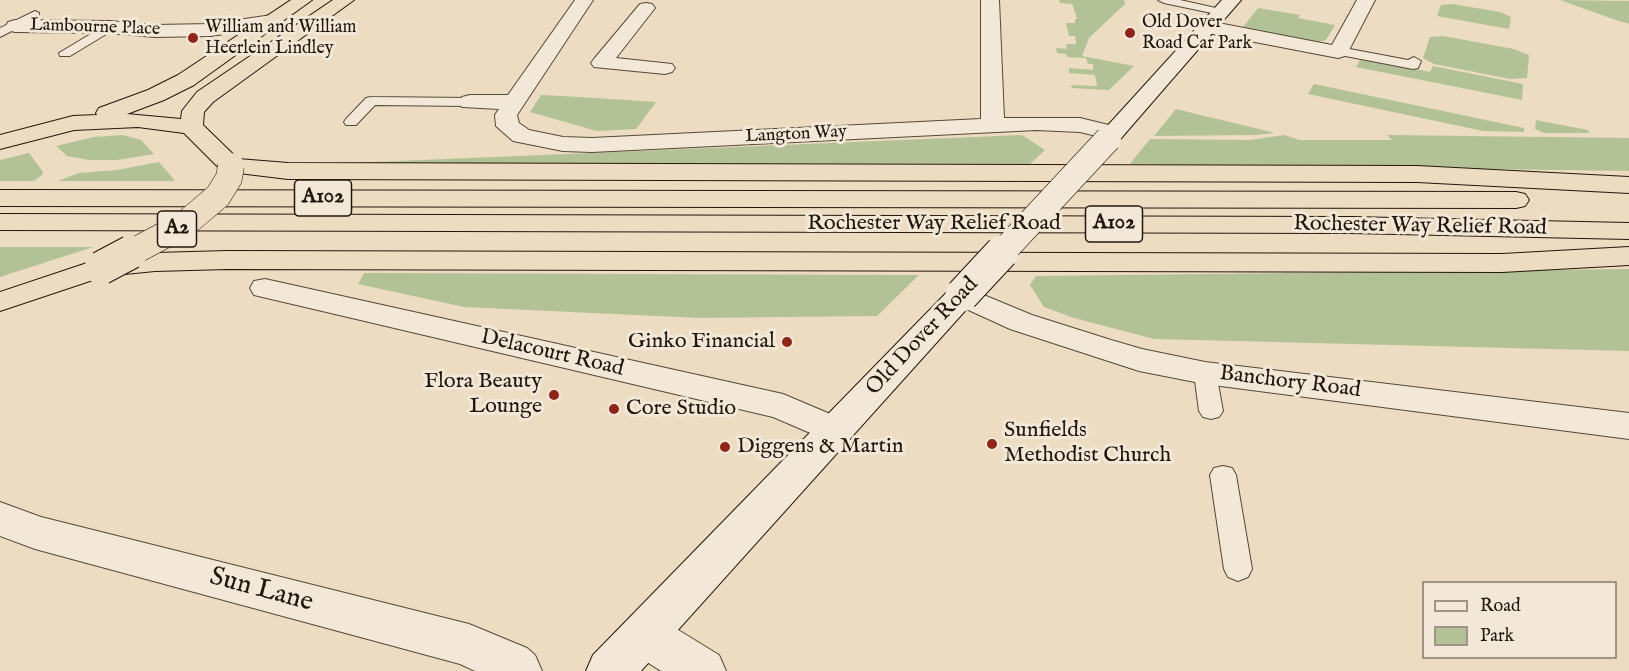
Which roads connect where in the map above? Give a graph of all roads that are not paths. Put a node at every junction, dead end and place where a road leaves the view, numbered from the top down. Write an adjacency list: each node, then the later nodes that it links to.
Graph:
1 (303, 0): 10 (highway)
2 (345, 0): 26 (highway)
3 (584, 0): 14 (street)
4 (990, 0): 25 (street)
5 (1164, 0): 8 (lane)
6 (1366, 0): 17 (street)
7 (646, 8): 15 (street)
8 (1220, 13): 17 (street); 27 (street, Old Dover Road)
9 (35, 15): 12 (lane, Lambourne Place)
10 (272, 21): 13 (street, Lambourne Place); 16 (highway)
11 (109, 27): 12 (street, Lambourne Place); 13 (street, Lambourne Place); 18 (lane)
12 (7, 29)
13 (211, 30): 16 (street)
14 (557, 40): 15 (street); 22 (street)
15 (599, 41): 20 (street)
16 (236, 44): 24 (highway)
17 (1339, 51): 19 (lane)
18 (65, 52)
19 (1414, 62)
20 (665, 68)
21 (470, 102): 22 (street); 23 (lane)
22 (513, 102): 25 (street, Langton Way)
23 (351, 122)
24 (74, 123): 26 (highway); 28 (highway)
25 (994, 124): 27 (street, Langton Way)
26 (190, 126): 29 (highway)
27 (1110, 136): 39 (street, Old Dover Road, bridge)
28 (0, 142)
29 (231, 166): 30 (highway); 36 (highway, A2, bridge)
30 (1629, 185)
31 (0, 198): 32 (highway, A102)
32 (1629, 200)
33 (0, 222): 34 (highway, Rochester Way Relief Road / A102)
34 (1629, 231)
35 (1629, 256): 36 (highway)
36 (101, 268): 38 (highway, A2)
37 (265, 288): 43 (street, Delacourt Road)
38 (0, 302)
39 (952, 306): 40 (street, Banchory Road); 43 (street, Old Dover Road)
40 (1205, 373): 41 (lane); 42 (street, Banchory Road)
41 (1211, 411)
42 (1629, 426)
43 (836, 431): 47 (street, Old Dover Road)
44 (1222, 475): 46 (lane)
45 (0, 518): 48 (street, Sun Lane)
46 (1238, 569)
47 (645, 635): 49 (street, Old Dover Road); 50 (street)
48 (518, 671)
49 (610, 671)
50 (702, 671)

